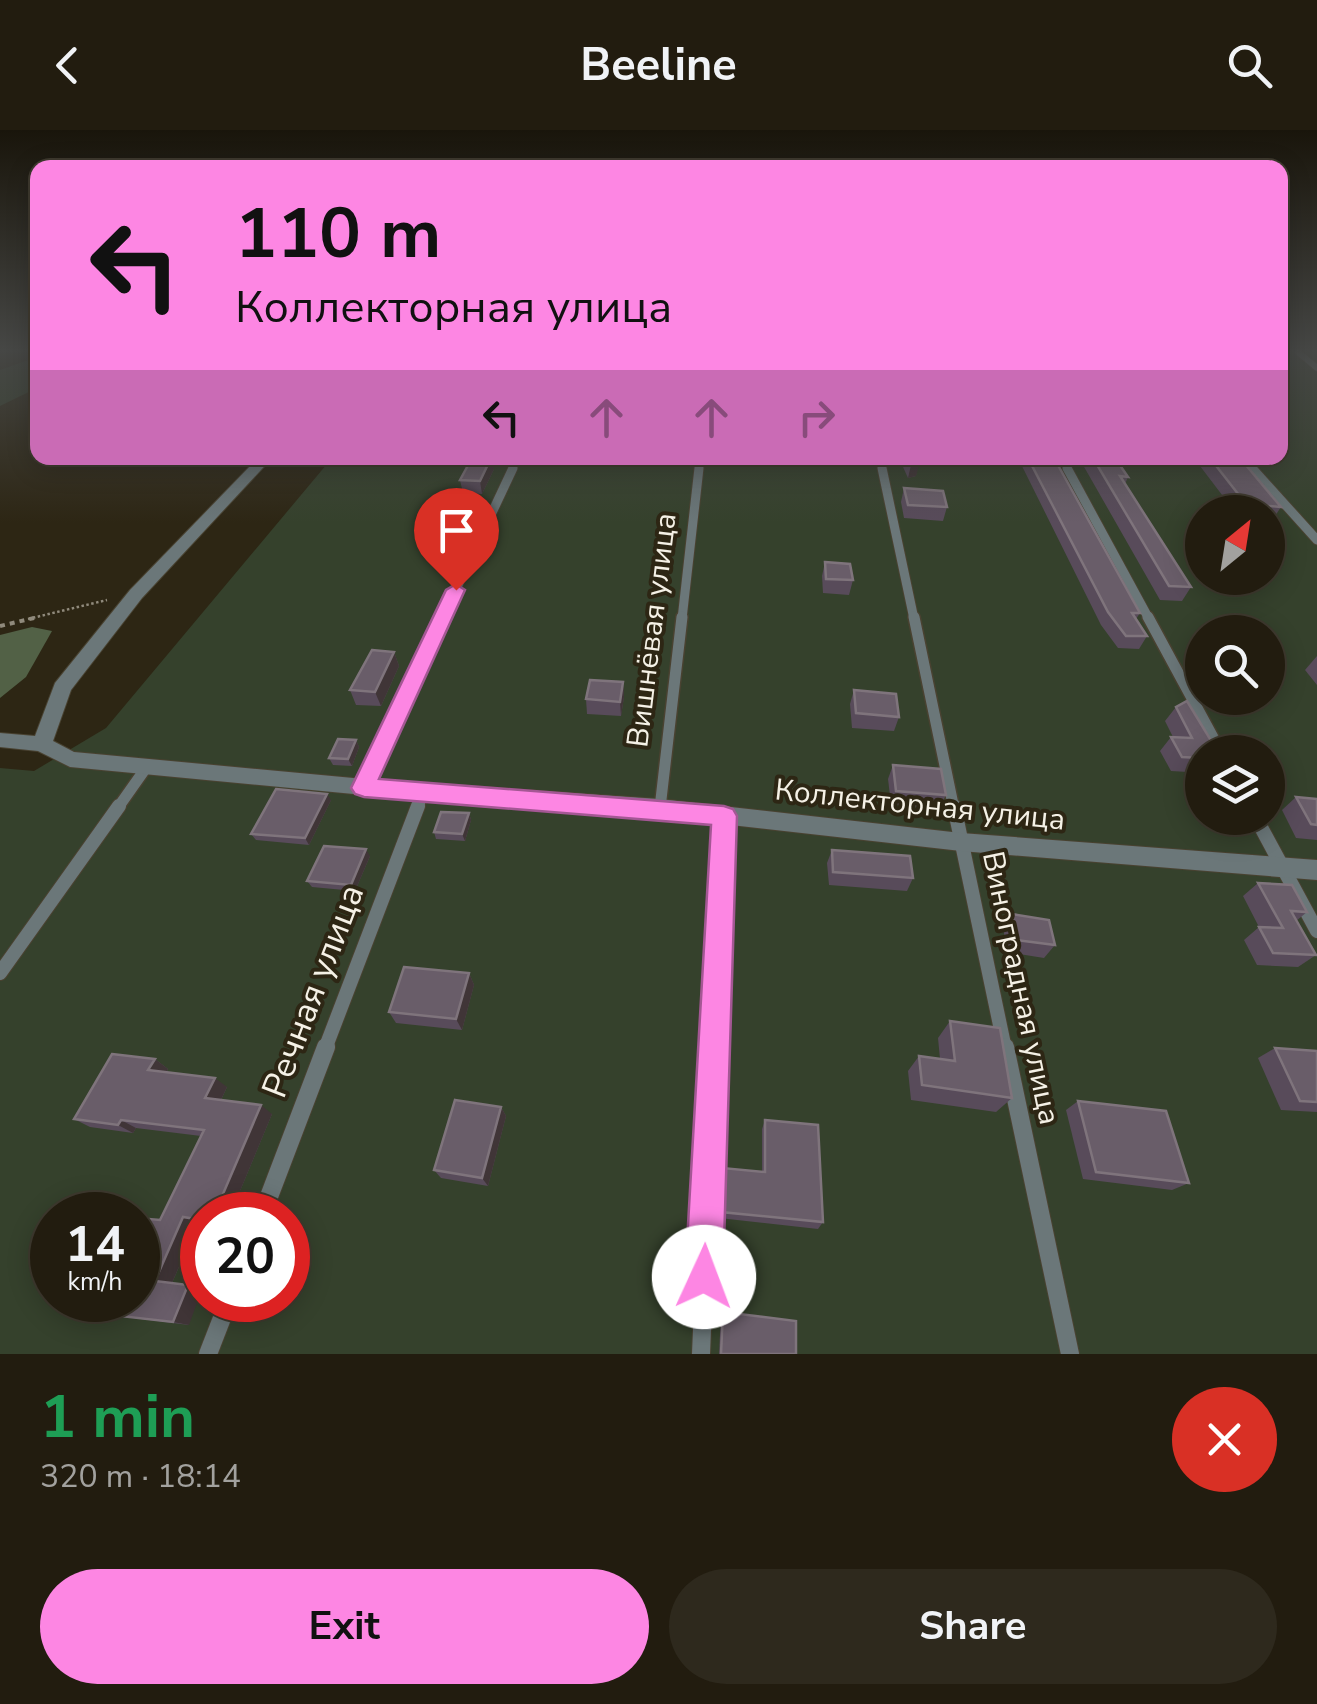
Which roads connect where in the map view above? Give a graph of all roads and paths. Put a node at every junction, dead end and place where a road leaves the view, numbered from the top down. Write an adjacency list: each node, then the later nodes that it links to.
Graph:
1 (258, 465): 8 (street)
2 (514, 465): 14 (lane)
3 (699, 465): 16 (lane, Вишнёвая улица)
4 (881, 465): 19 (lane, Виноградная улица)
5 (1066, 465): 10 (lane)
6 (1249, 465): 7 (lane)
7 (1317, 540)
8 (136, 594): 9 (path); 12 (street)
9 (0, 626)
10 (1212, 735)
11 (0, 740): 12 (street, Коллекторная улица)
12 (42, 744): 13 (street, Коллекторная улица)
13 (148, 765): 14 (street, Коллекторная улица); 23 (lane)
14 (364, 788): 15 (street, Коллекторная улица)
15 (424, 791): 16 (street, Коллекторная улица); 24 (lane, Речная улица)
16 (660, 808): 17 (street, Коллекторная улица)
17 (724, 816): 19 (street, Коллекторная улица); 27 (lane)
18 (1265, 835): 20 (lane)
19 (962, 842): 20 (street, Коллекторная улица); 28 (lane, Виноградная улица)
20 (1282, 866): 21 (street, Коллекторная улица); 22 (lane)
21 (1317, 870)
22 (1317, 930)
23 (0, 973)
24 (271, 1192)
25 (220, 1322): 26 (lane)
26 (208, 1354)
27 (701, 1354)
28 (1070, 1354)

